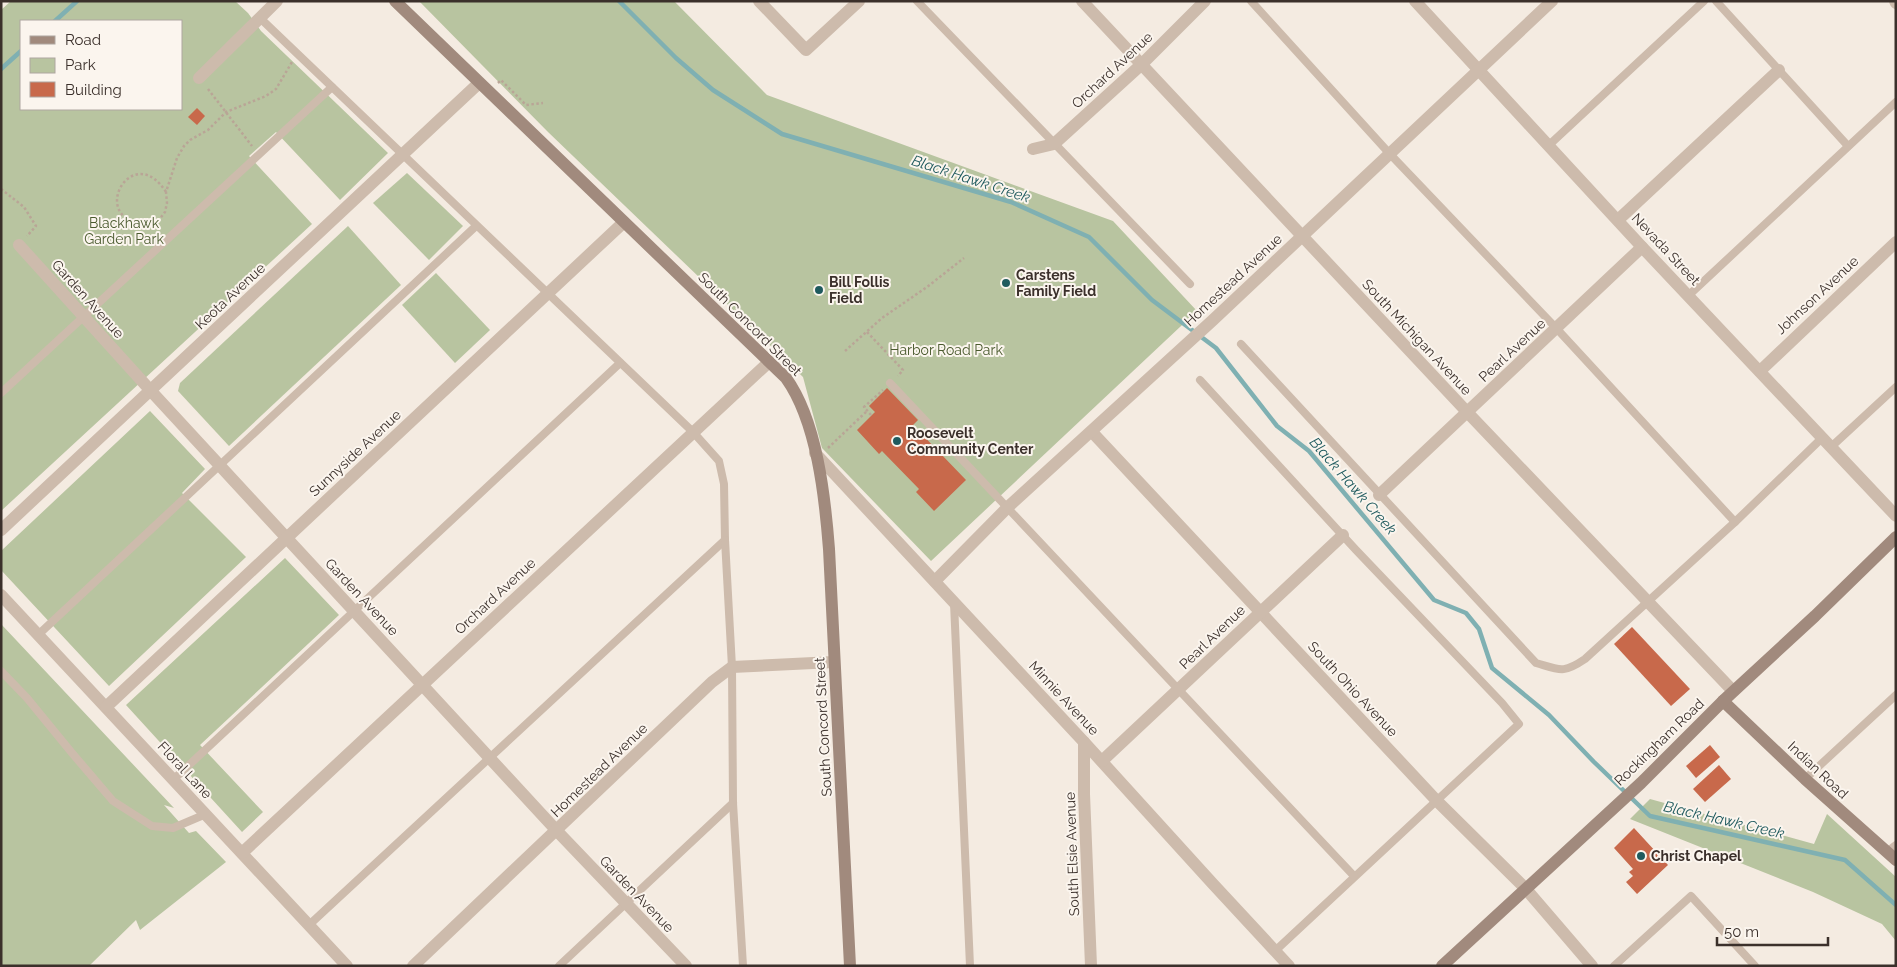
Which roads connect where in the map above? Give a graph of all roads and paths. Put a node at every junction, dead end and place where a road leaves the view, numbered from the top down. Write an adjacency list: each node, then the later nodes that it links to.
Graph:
1 (277, 1): 13 (street)
2 (395, 1): 20 (street, South Concord Street)
3 (759, 1): 4 (street)
4 (859, 1)
5 (917, 1): 24 (lane)
6 (1082, 1): 15 (street, South Michigan Avenue)
7 (1205, 1): 15 (street, Orchard Avenue)
8 (1251, 1): 28 (lane)
9 (1415, 1): 16 (street, Nevada Street)
10 (1552, 1): 16 (street, Homestead Avenue)
11 (1704, 1): 25 (lane)
12 (1716, 1): 17 (lane)
13 (260, 18): 14 (lane); 18 (street)
14 (298, 52): 19 (lane); 23 (path)
15 (1142, 64): 24 (street, Orchard Avenue); 36 (street, South Michigan Avenue)
16 (1478, 69): 25 (street, Nevada Street); 28 (street, Homestead Avenue)
17 (1779, 70): 26 (lane); 33 (street)
18 (199, 78): 23 (path)
19 (332, 87): 29 (lane); 30 (lane)
20 (484, 88): 22 (path); 30 (street, Keota Avenue); 34 (street, South Concord Street)
21 (1896, 102): 26 (lane)
22 (543, 103)
23 (226, 112): 29 (path); 32 (path)
24 (1054, 144): 27 (street, Orchard Avenue); 41 (lane)
25 (1548, 146): 33 (street, Nevada Street)
26 (1848, 146): 43 (lane)
27 (1033, 149)
28 (1389, 153): 36 (street, Homestead Avenue); 45 (lane)
29 (259, 154): 44 (lane)
30 (403, 155): 35 (lane); 54 (street, Keota Avenue)
31 (1, 189): 38 (path)
32 (166, 192): 32 (path)
33 (1618, 220): 39 (street, Nevada Street)
34 (624, 222): 42 (street, Sunnyside Avenue); 48 (street, South Concord Street)
35 (476, 226): 42 (lane); 64 (lane)
36 (1302, 236): 57 (street, South Michigan Avenue); 59 (street, Homestead Avenue)
37 (1896, 242): 50 (street, Johnson Avenue)
38 (19, 245): 44 (street, Garden Avenue)
39 (1642, 247): 43 (street, Nevada Street); 45 (street, Pearl Avenue)
40 (964, 258): 47 (path)
41 (1190, 284)
42 (548, 294): 49 (lane); 71 (street, Sunnyside Avenue)
43 (1689, 295): 50 (street, Nevada Street)
44 (84, 316): 54 (street, Garden Avenue); 55 (lane)
45 (1557, 329): 57 (street, Pearl Avenue); 68 (lane)
46 (1242, 344): 65 (lane)
47 (845, 351)
48 (769, 362): 58 (street, Orchard Avenue); 63 (street, South Concord Street)
49 (620, 363): 58 (lane); 78 (lane)
50 (1760, 371): 60 (street, Nevada Street)
51 (1200, 380): 70 (lane)
52 (890, 383): 66 (lane)
53 (1896, 387): 61 (lane)
54 (151, 391): 64 (street, Garden Avenue); 69 (street, Keota Avenue)
55 (1, 393)
56 (867, 411): 62 (path)
57 (1468, 413): 65 (street, Pearl Avenue); 77 (street, South Michigan Avenue)
58 (693, 432): 73 (lane); 84 (street, Orchard Avenue)
59 (1092, 432): 66 (street, Homestead Avenue); 79 (street, South Ohio Avenue)
60 (1822, 438): 61 (street, Nevada Street); 68 (lane)
61 (1831, 447): 67 (street, Nevada Street)
62 (828, 448)
63 (815, 453): 74 (street, Minnie Avenue); 81 (street, South Concord Street)
64 (220, 465): 71 (street, Garden Avenue); 80 (lane)
65 (1379, 495): 77 (lane)
66 (1008, 508): 74 (street, Homestead Avenue); 85 (lane)
67 (1896, 516)
68 (1735, 522): 77 (lane)
69 (1, 530)
70 (1343, 535): 79 (street, Pearl Avenue); 95 (lane)
71 (287, 537): 78 (street, Garden Avenue); 89 (street, Sunnyside Avenue)
72 (1896, 537): 86 (street, Rockingham Road)
73 (725, 540): 82 (lane); 91 (lane)
74 (935, 581): 76 (street, Minnie Avenue)
75 (1, 594): 80 (street, Floral Lane)
76 (954, 602): 90 (street, Minnie Avenue); 112 (lane)
77 (1648, 603): 86 (street, South Michigan Avenue)
78 (354, 610): 84 (street, Garden Avenue); 93 (lane)
79 (1260, 610): 85 (street, Pearl Avenue); 95 (street, South Ohio Avenue)
80 (39, 634): 89 (street, Floral Lane)
81 (834, 662): 82 (street); 111 (street, South Concord Street)
82 (732, 667): 96 (lane); 98 (street, Homestead Avenue)
83 (1, 671): 97 (lane)
84 (422, 684): 91 (street, Garden Avenue); 100 (street, Orchard Avenue)
85 (1179, 689): 92 (street, Pearl Avenue); 101 (lane)
86 (1733, 691): 88 (street, Rockingham Road)
87 (1896, 694): 94 (lane)
88 (1722, 701): 94 (street, Indian Road); 102 (street, Rockingham Road)
89 (106, 707): 93 (street, Floral Lane)
90 (1084, 742): 92 (street, Minnie Avenue); 113 (street, South Elsie Avenue)
91 (490, 757): 98 (street, Garden Avenue); 104 (lane)
92 (1102, 761): 105 (street, Minnie Avenue)
93 (174, 780): 97 (street, Floral Lane)
94 (1805, 780): 99 (street, Indian Road)
95 (1436, 800): 101 (lane); 102 (street, South Ohio Avenue)
96 (733, 803): 103 (lane); 110 (lane)
97 (206, 814): 100 (street, Floral Lane)
98 (557, 831): 103 (street, Garden Avenue); 107 (street, Homestead Avenue)
99 (1893, 852)
100 (242, 853): 104 (street, Floral Lane)
101 (1354, 876): 105 (lane)
102 (1525, 888): 115 (street, Rockingham Road); 116 (street, South Ohio Avenue)
103 (625, 904): 108 (lane); 109 (street, Garden Avenue)
104 (309, 925): 106 (street, Floral Lane)
105 (1275, 951): 114 (street, Minnie Avenue)
106 (347, 966)
107 (412, 966)
108 (559, 966)
109 (686, 966)
110 (743, 966)
111 (850, 966)
112 (970, 966)
113 (1091, 966)
114 (1289, 966)
115 (1442, 966)
116 (1592, 966)
117 (1614, 966): 118 (lane)
118 (1755, 966)

